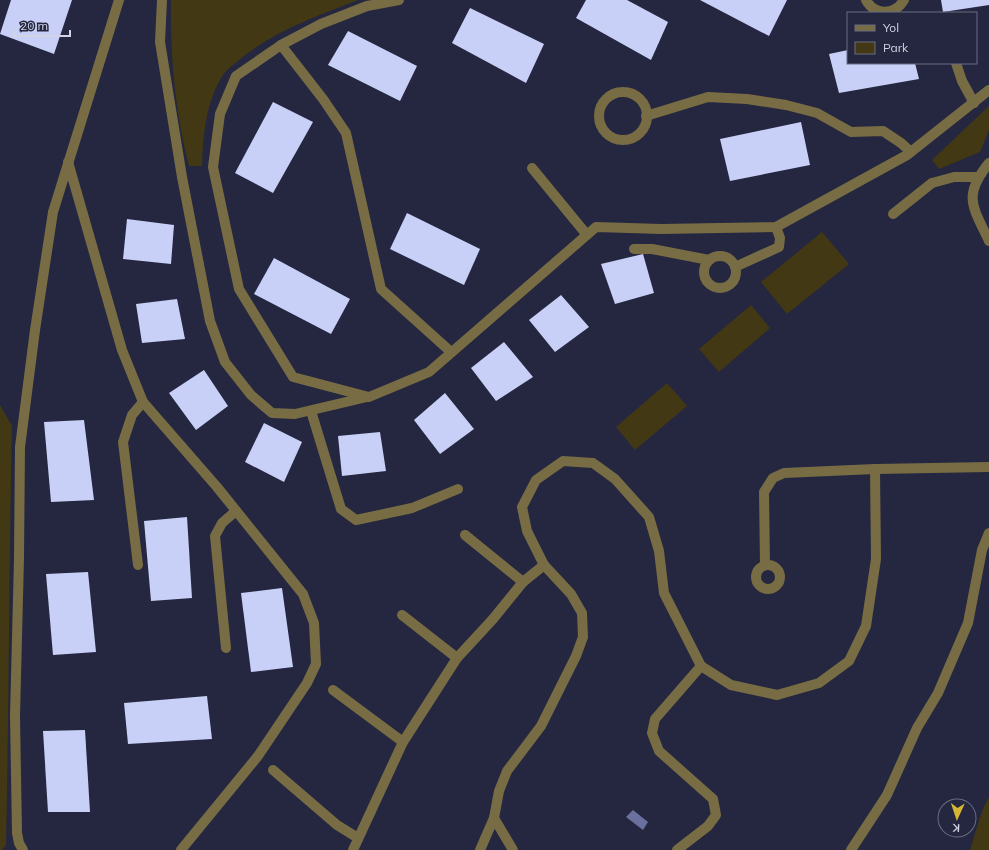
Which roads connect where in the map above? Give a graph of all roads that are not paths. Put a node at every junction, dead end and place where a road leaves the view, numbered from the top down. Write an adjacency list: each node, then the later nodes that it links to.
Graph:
1 (119, 0): 13 (lane)
2 (162, 0): 27 (lane)
3 (399, 0): 7 (lane)
4 (866, 0): 6 (lane)
5 (904, 0): 6 (lane)
6 (876, 11)
7 (281, 45): 24 (lane); 25 (lane)
8 (956, 64): 10 (lane)
9 (989, 90): 10 (lane)
10 (974, 103): 12 (lane)
11 (646, 116): 11 (lane); 12 (lane)
12 (911, 152): 18 (lane)
13 (68, 162): 26 (lane); 47 (lane)
14 (989, 163): 16 (lane)
15 (532, 168): 19 (lane)
16 (978, 177): 17 (lane); 20 (lane)
17 (893, 214)
18 (776, 227): 19 (lane); 23 (lane)
19 (587, 235): 24 (lane)
20 (989, 241)
21 (634, 248): 22 (lane)
22 (710, 260): 23 (lane); 23 (lane)
23 (735, 267)
24 (451, 352): 25 (lane)
25 (369, 396): 27 (lane)
26 (143, 402): 31 (lane); 34 (lane)
27 (311, 411): 30 (lane)
28 (989, 467): 29 (lane)
29 (875, 469): 36 (lane); 41 (lane)
30 (458, 489)
31 (236, 511): 39 (lane); 48 (lane)
32 (989, 533): 53 (lane)
33 (465, 535): 37 (lane)
34 (138, 565)
35 (544, 565): 37 (lane); 41 (lane); 45 (lane)
36 (765, 565)
37 (523, 582): 40 (lane)
38 (402, 615): 40 (lane)
39 (226, 648)
40 (457, 658): 43 (lane)
41 (701, 666): 52 (lane)
42 (333, 690): 43 (lane)
43 (403, 742): 46 (lane)
44 (273, 770): 46 (lane)
45 (494, 818): 50 (lane); 51 (lane)
46 (358, 838): 49 (lane)
47 (23, 850)
48 (181, 850)
49 (353, 850)
50 (480, 850)
51 (512, 850)
52 (677, 850)
53 (851, 850)

